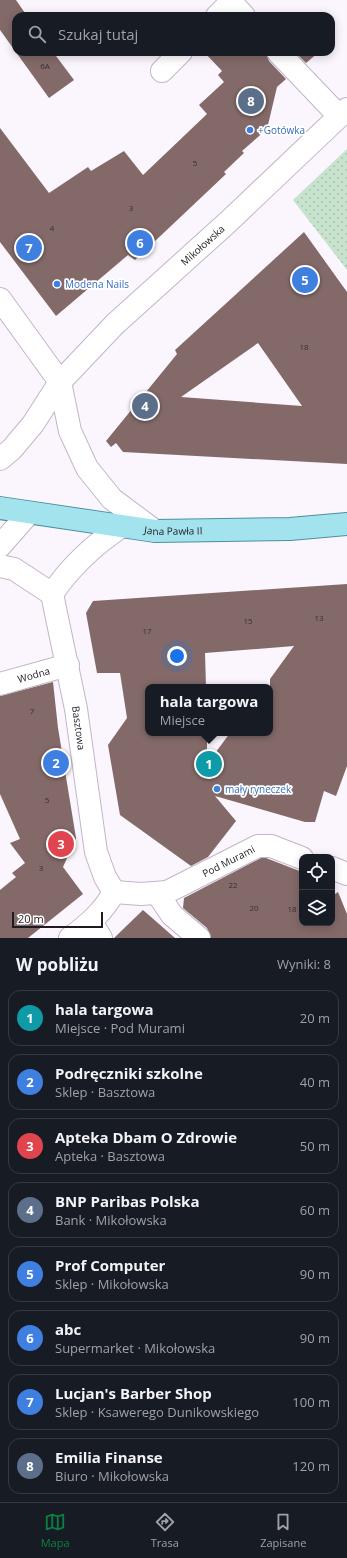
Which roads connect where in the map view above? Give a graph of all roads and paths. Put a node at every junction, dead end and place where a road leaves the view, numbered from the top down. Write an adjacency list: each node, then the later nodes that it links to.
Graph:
1 (177, 56): 3 (street)
2 (282, 56): 4 (street)
3 (162, 71)
4 (343, 113): 6 (street, Mikołowska)
5 (0, 299): 6 (street)
6 (60, 382): 7 (street, Mikołowska); 12 (street)
7 (0, 459)
8 (0, 508): 9 (main road, Jana Pawła II)
9 (29, 513): 11 (main road, Jana Pawła II); 13 (street)
10 (347, 524): 12 (main road, Jana Pawła II)
11 (122, 526): 12 (main road, Jana Pawła II); 15 (street)
12 (155, 531)
13 (0, 546)
14 (0, 566): 15 (street)
15 (52, 594): 16 (street, Basztowa)
16 (68, 665): 17 (street, Wodna); 21 (street, Basztowa)
17 (0, 684)
18 (299, 857): 22 (street, Pod Murami)
19 (335, 869): 20 (street)
20 (347, 874)
21 (114, 892): 22 (street, Pod Murami); 23 (street)
22 (157, 893): 25 (street)
23 (96, 930): 24 (street)
24 (70, 938)
25 (199, 938)

